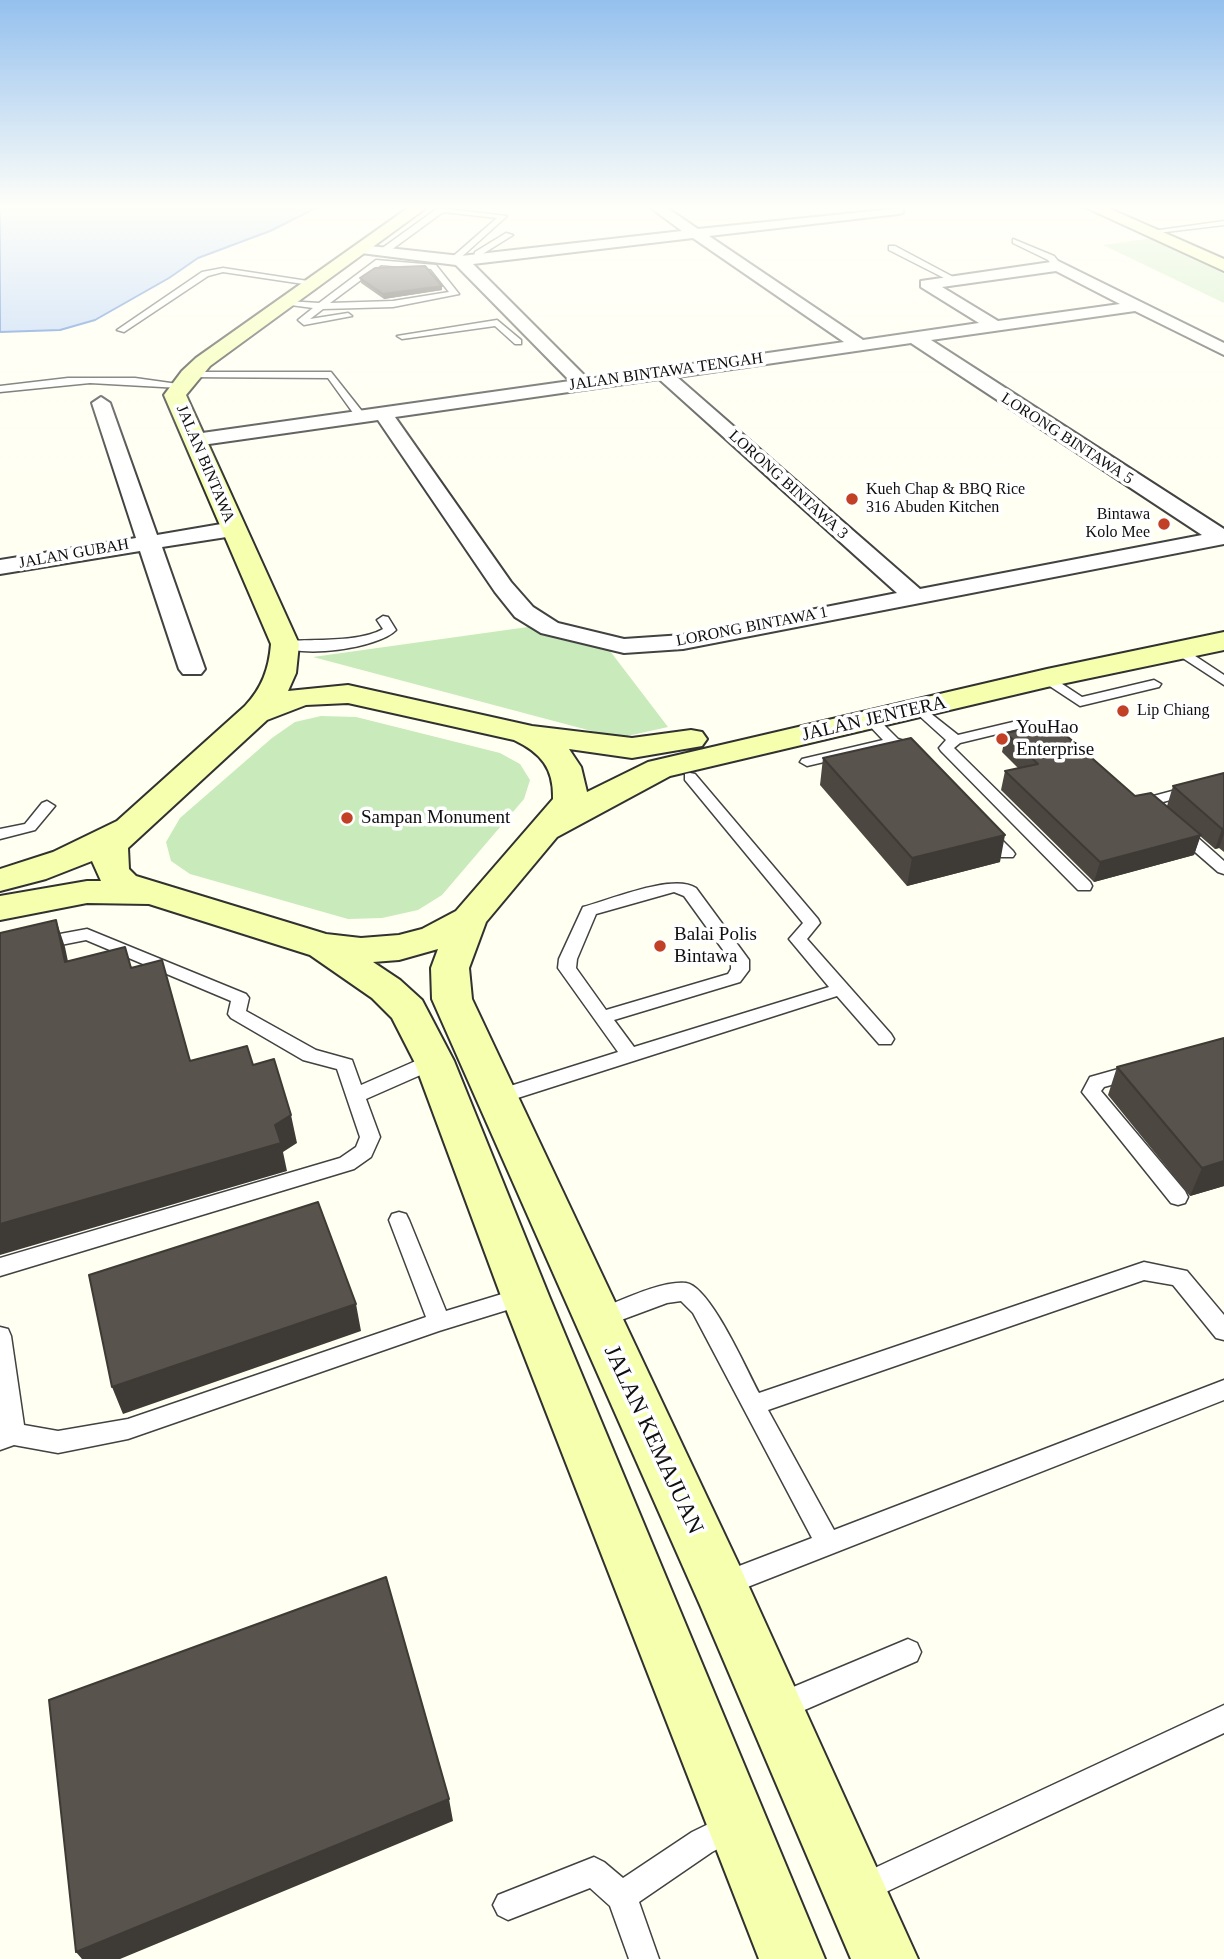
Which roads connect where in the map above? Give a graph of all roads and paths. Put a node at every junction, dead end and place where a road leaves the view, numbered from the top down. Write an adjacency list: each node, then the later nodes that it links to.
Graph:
1 (167, 299): 14 (lane)
2 (294, 299): 10 (street, JALAN BINTAWA)
3 (330, 299): 11 (lane)
4 (415, 299): 9 (lane)
5 (501, 299): 17 (street)
6 (793, 299): 20 (street)
7 (952, 299): 13 (street)
8 (1124, 299): 12 (street)
9 (393, 303): 11 (lane); 11 (lane)
10 (287, 304): 11 (lane); 23 (street, JALAN BINTAWA)
11 (321, 306)
12 (1137, 306): 13 (street, JALAN BINTAWA TENGAH); 21 (street)
13 (995, 326): 16 (street, JALAN BINTAWA TENGAH)
14 (121, 330)
15 (402, 335): 18 (lane)
16 (915, 338): 20 (street, JALAN BINTAWA TENGAH); 30 (street, LORONG BINTAWA 5)
17 (538, 339): 18 (lane); 24 (street)
18 (518, 342): 19 (lane)
19 (498, 344)
20 (859, 345): 22 (street, JALAN BINTAWA TENGAH)
21 (1224, 350)
22 (662, 373): 24 (street, JALAN BINTAWA TENGAH); 33 (street, LORONG BINTAWA 3)
23 (184, 380): 25 (lane); 27 (lane, LORONG BINTAWA 1); 28 (street, JALAN BINTAWA)
24 (583, 384): 27 (street, JALAN BINTAWA TENGAH)
25 (0, 390)
26 (101, 403): 31 (street, JALAN GUBAH)
27 (371, 414): 28 (street, JALAN BINTAWA TENGAH); 33 (street, LORONG BINTAWA 1)
28 (195, 440): 29 (street, JALAN BINTAWA)
29 (233, 529): 31 (street, JALAN GUBAH); 38 (street, JALAN BINTAWA)
30 (1223, 537): 33 (street, LORONG BINTAWA 1)
31 (148, 542): 32 (street, JALAN GUBAH); 39 (street, JALAN GUBAH)
32 (0, 567)
33 (914, 596)
34 (383, 620): 38 (lane)
35 (1224, 622): 48 (street, JALAN JENTERA)
36 (1224, 641): 37 (street, JALAN JENTERA)
37 (1180, 650): 40 (street, JALAN JENTERA); 41 (lane)
38 (285, 654): 43 (street); 45 (street)
39 (192, 669)
40 (1047, 678): 42 (lane); 44 (street, JALAN JENTERA)
41 (1224, 681)
42 (1154, 684)
43 (348, 694): 45 (street); 48 (street, JALAN JENTERA)
44 (920, 709): 46 (street, JALAN JENTERA); 49 (lane)
45 (256, 713): 57 (street)
46 (871, 720): 50 (lane); 59 (street, JALAN JENTERA)
47 (1017, 725): 49 (lane)
48 (524, 733): 59 (street)
49 (955, 740): 63 (lane)
50 (893, 742): 51 (lane); 52 (lane)
51 (807, 762)
52 (924, 766)
53 (690, 776): 69 (lane)
54 (1224, 781): 61 (lane)
55 (47, 806): 58 (lane)
56 (970, 815): 60 (lane)
57 (134, 824): 62 (street); 64 (street)
58 (0, 834)
59 (539, 837): 66 (street)
60 (1007, 854)
61 (1224, 869)
62 (0, 880)
63 (1084, 886)
64 (158, 895): 65 (street); 67 (street)
65 (0, 908)
66 (469, 919): 67 (street); 76 (street, JALAN KEMAJUAN)
67 (323, 946): 73 (street)
68 (0, 951): 75 (lane)
69 (841, 989): 71 (lane); 72 (lane)
70 (602, 1017): 70 (lane); 72 (lane)
71 (885, 1039)
72 (630, 1055): 76 (lane)
73 (434, 1061): 75 (lane); 80 (street)
74 (1160, 1064): 77 (lane)
75 (356, 1095): 79 (lane)
76 (495, 1098): 81 (street, JALAN KEMAJUAN)
77 (1178, 1196)
78 (399, 1220): 82 (lane)
79 (0, 1267)
80 (525, 1296): 82 (lane); 93 (street)
81 (597, 1320): 86 (lane); 89 (street, JALAN KEMAJUAN)
82 (439, 1322): 87 (lane)
83 (1224, 1331): 86 (lane)
84 (0, 1336): 87 (lane)
85 (1224, 1390): 88 (lane)
86 (754, 1405): 88 (lane)
87 (7, 1436)
88 (828, 1544): 89 (lane)
89 (720, 1586): 91 (street, JALAN KEMAJUAN)
90 (908, 1652): 91 (lane)
91 (774, 1709): 94 (street, JALAN KEMAJUAN)
92 (1224, 1719): 94 (lane)
93 (737, 1824): 95 (lane); 98 (street)
94 (854, 1892): 99 (street, JALAN KEMAJUAN)
95 (622, 1896): 96 (lane); 97 (lane)
96 (508, 1905)
97 (644, 1959)
98 (792, 1959)
99 (885, 1959)

